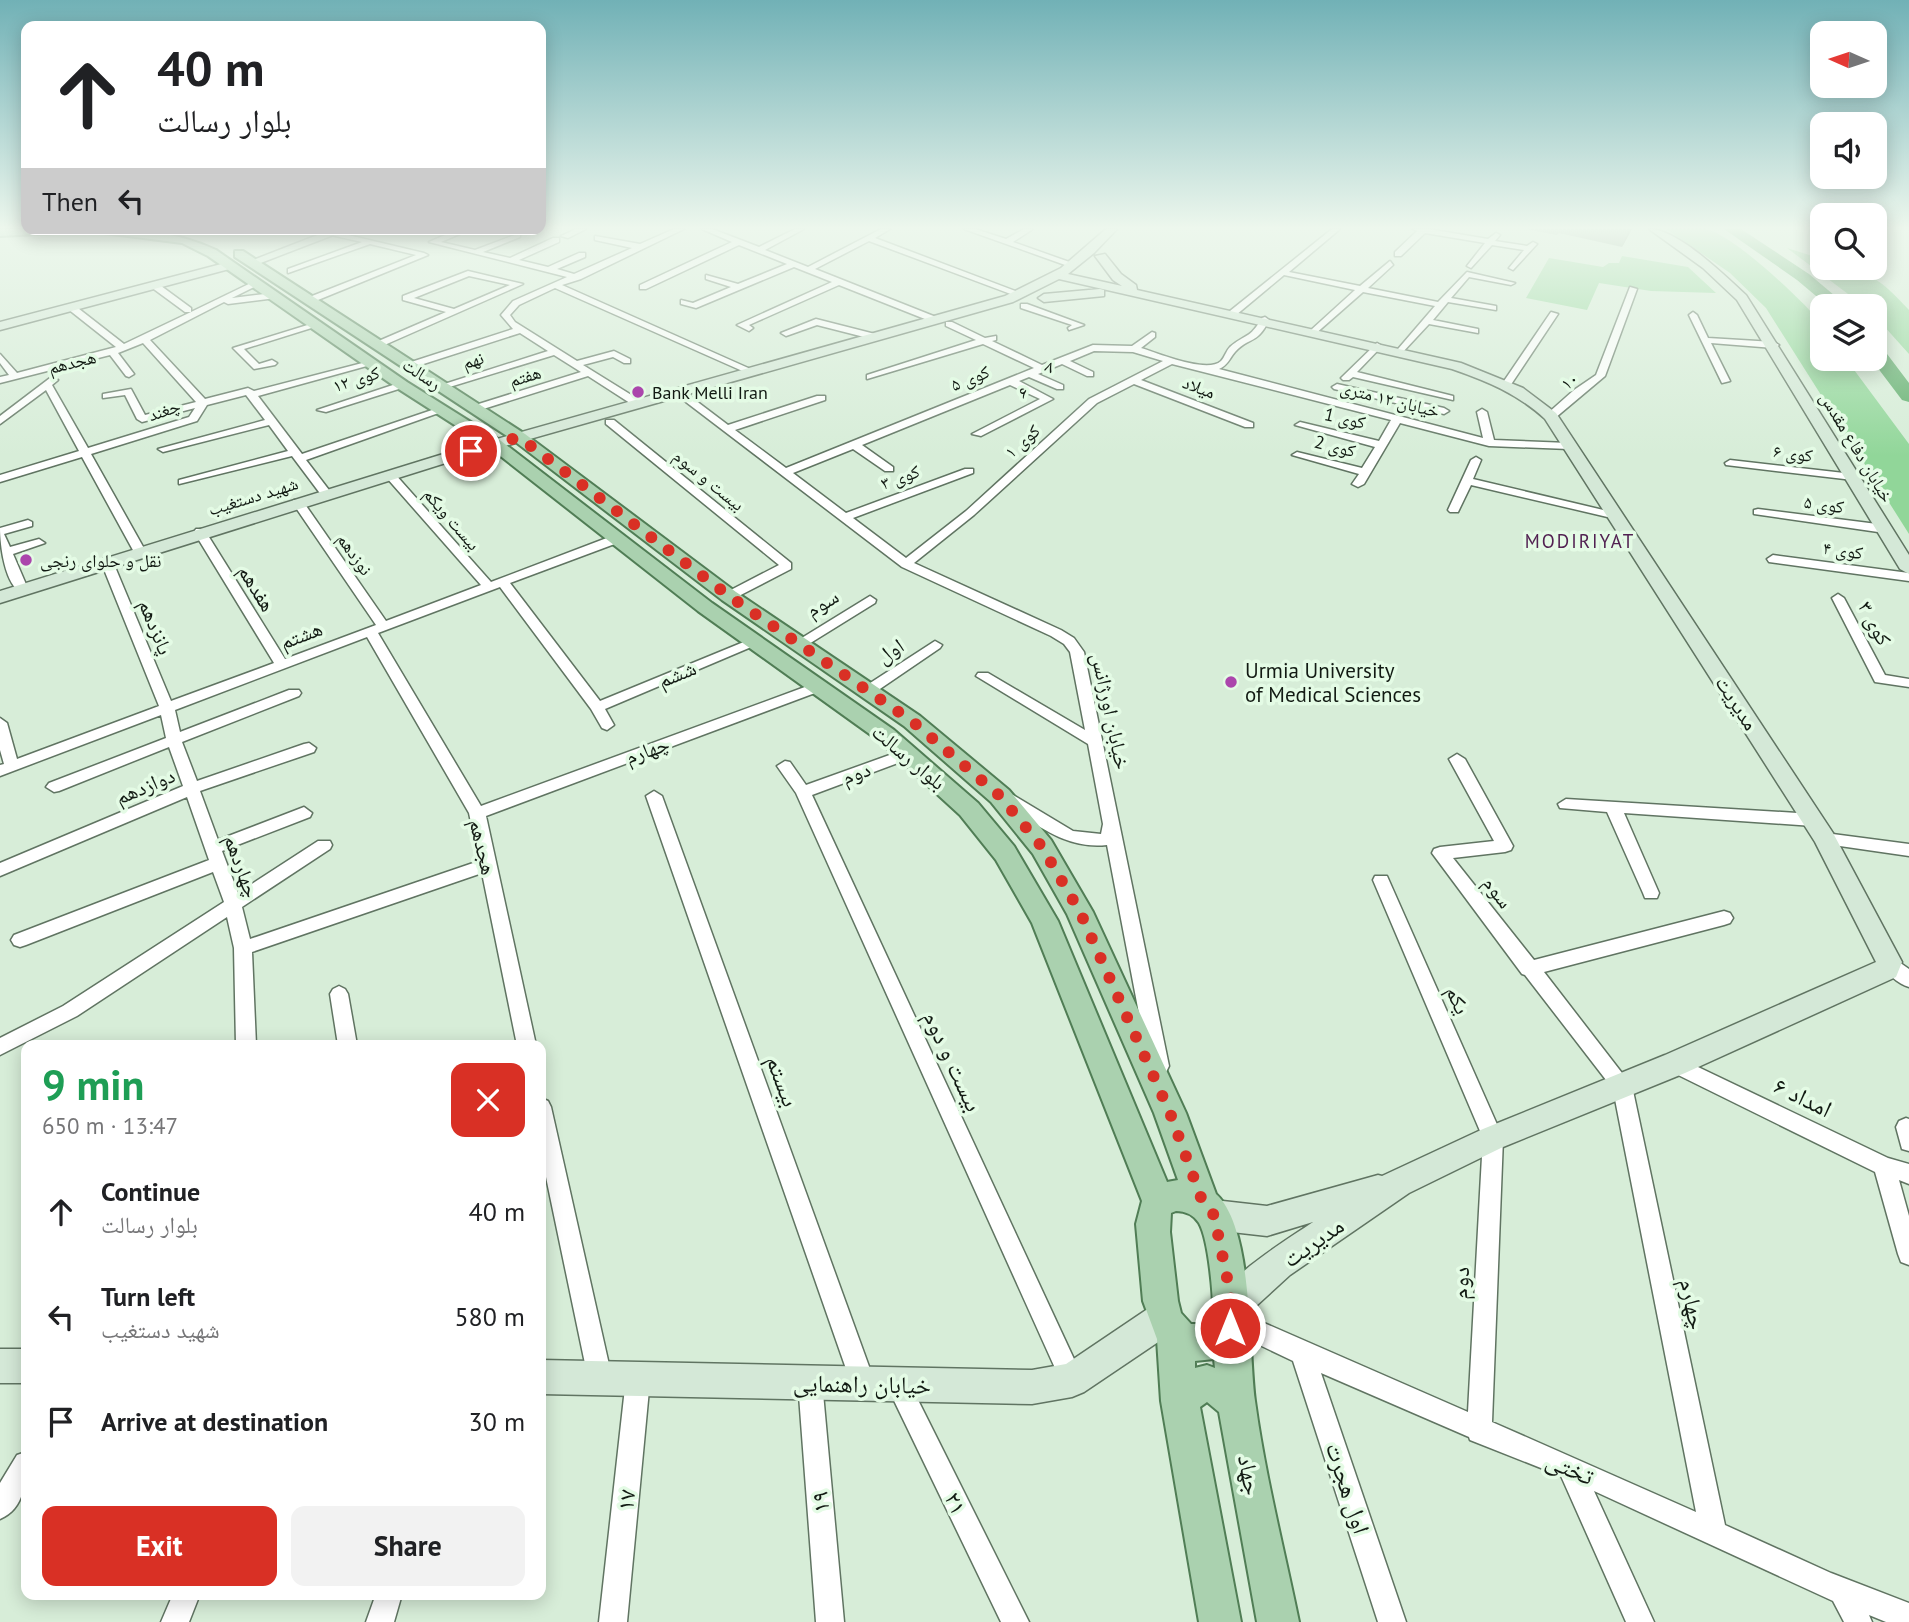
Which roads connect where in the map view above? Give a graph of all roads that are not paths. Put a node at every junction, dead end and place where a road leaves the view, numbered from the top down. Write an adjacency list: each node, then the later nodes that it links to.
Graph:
1 (80, 305): 22 (street)
2 (181, 305): 24 (street)
3 (213, 305): 43 (street, هجدهم)
4 (286, 305): 34 (main road, رسالت)
5 (317, 305): 46 (main road, رسالت)
6 (429, 305): 25 (street)
7 (472, 305): 25 (street)
8 (514, 305): 37 (street)
9 (599, 305): 65 (street)
10 (787, 305): 35 (street)
11 (897, 305): 29 (street)
12 (1001, 305): 29 (street)
13 (1009, 305): 32 (street)
14 (1034, 305): 36 (street)
15 (1195, 305): 26 (street, مدیریت)
16 (1244, 305): 26 (street)
17 (1343, 305): 38 (street)
18 (1441, 305): 31 (street)
19 (1465, 305): 23 (street)
20 (1627, 305): 97 (street, ۱۰)
21 (1746, 305): 47 (street, خیابان دفاع مقدس)
22 (71, 307): 33 (street); 49 (street)
23 (1493, 308)
24 (188, 310)
25 (455, 312): 46 (street)
26 (1233, 313): 30 (street, مدیریت)
27 (1554, 314): 79 (street)
28 (1693, 315): 45 (street)
29 (933, 319): 32 (street); 42 (street)
30 (1265, 320): 38 (street, مدیریت); 64 (street)
31 (1427, 321): 39 (street); 52 (street)
32 (949, 324): 44 (street); 88 (street)
33 (0, 326)
34 (317, 326): 59 (main road, رسالت); 60 (street)
35 (748, 328)
36 (1072, 328)
37 (522, 329): 51 (street); 62 (street)
38 (1314, 331): 48 (street, مدیریت)
39 (1475, 331)
40 (786, 333): 42 (street)
41 (1152, 335): 50 (street)
42 (872, 336): 65 (street)
43 (144, 339): 49 (street, هجدهم); 90 (street, چغند)
44 (988, 340): 63 (street); 73 (street)
45 (1705, 340): 47 (street); 77 (street)
46 (377, 345): 62 (main road, رسالت)
47 (1773, 345): 123 (street, خیابان دفاع مقدس)
48 (1377, 346): 52 (street, مدیریت); 69 (street)
49 (122, 348): 53 (street, هجدهم)
50 (1134, 349): 56 (street, کوی ۵); 57 (street, کوی ۵)
51 (555, 351): 61 (street); 81 (street, نهم)
52 (1401, 351): 79 (street, مدیریت)
53 (112, 352): 55 (street, هجدهم); 70 (street)
54 (0, 357): 72 (street)
55 (83, 360): 72 (street, هجدهم); 78 (street)
56 (1061, 360): 63 (street, کوی ۵); 71 (street)
57 (1172, 360): 64 (street, خیابان ۱۲ متری); 76 (street, کوی ۱)
58 (627, 361): 61 (street)
59 (371, 362): 66 (main road, رسالت); 84 (street)
60 (272, 363)
61 (576, 364): 67 (street)
62 (408, 366): 66 (main road); 81 (main road, رسالت)
63 (1041, 368): 68 (street, کوی ۵)
64 (1204, 369): 89 (street, خیابان ۱۲ متری)
65 (750, 371): 91 (street)
66 (387, 373): 80 (main road, رسالت)
67 (587, 373): 91 (street); 92 (street, هفتم)
68 (1028, 373): 75 (street, کوی ۵); 82 (street, ۸)
69 (1350, 373): 83 (street); 87 (street)
70 (130, 374)
71 (1090, 374)
72 (15, 376): 74 (street, هجدهم)
73 (870, 377)
74 (0, 380)
75 (1010, 381): 105 (street, ۶); 109 (street, کوی ۵)
76 (1136, 381): 102 (street, میلاد); 144 (street, کوی ۱)
77 (1725, 382)
78 (47, 384): 99 (street); 113 (street)
79 (1507, 384): 97 (street, مدیریت)
80 (402, 385): 93 (street, کوی ۱۲); 94 (main road, رسالت)
81 (440, 387): 92 (main road, رسالت)
82 (1060, 387)
83 (1337, 387): 89 (street); 95 (street)
84 (247, 390): 90 (street); 100 (street)
85 (107, 396): 90 (street)
86 (821, 398): 104 (street)
87 (1449, 398)
88 (687, 399): 101 (street); 104 (street, خیابان اورژانس)
89 (1325, 400): 98 (street, خیابان ۱۲ متری)
90 (203, 403): 113 (street, چغند)
91 (637, 403): 106 (street)
92 (473, 408): 106 (main road, رسالت)
93 (322, 410)
94 (442, 410): 108 (main road, رسالت); 114 (street)
95 (1444, 411)
96 (1482, 412): 107 (street)
97 (1551, 416): 111 (street, مدیریت)
98 (1398, 418): 107 (street, خیابان ۱۲ متری); 110 (street)
99 (0, 421)
100 (272, 421): 112 (street); 114 (street)
101 (610, 422): 106 (street); 150 (street, بیست و سوم)
102 (1249, 425)
103 (1300, 425): 110 (street, کوی 1)
104 (727, 429): 120 (street, خیابان اورژانس)
105 (977, 434)
106 (519, 437): 108 (street, شهید دستغیب); 150 (main road, بلوار رسالت)
107 (1489, 443): 111 (street, خیابان ۱۲ متری)
108 (495, 444): 122 (street, شهید دستغیب); 138 (main road, بلوار رسالت)
109 (852, 444): 118 (street); 120 (street, کوی ۵)
110 (1382, 444): 121 (street)
111 (1569, 446): 132 (street, مدیریت)
112 (163, 449)
113 (86, 453): 124 (street, چغند); 140 (street)
114 (297, 455): 126 (street); 128 (street)
115 (1297, 455): 121 (street, کوی 2)
116 (1476, 460): 125 (street)
117 (1730, 463): 123 (street, کوی ۶)
118 (889, 469)
119 (969, 471): 133 (street, کوی ۳)
120 (786, 472): 133 (street, خیابان اورژانس)
121 (1365, 472): 127 (street)
122 (390, 475): 128 (street, شهید دستغیب); 148 (street, بیست ویکم)
123 (1853, 477): 135 (street, خیابان دفاع مقدس)
124 (0, 479)
125 (1467, 481): 130 (street); 132 (street)
126 (183, 482)
127 (1358, 484)
128 (326, 494): 129 (street, شهید دستغیب)
129 (298, 502): 136 (street, شهید دستغیب); 155 (street, نوزدهم)
130 (1454, 510)
131 (1758, 512): 135 (street, کوی ۵)
132 (1616, 516): 187 (street, مدیریت)
133 (843, 518): 144 (street, خیابان اورژانس)
134 (28, 524): 137 (street)
135 (1885, 529): 145 (street, خیابان دفاع مقدس)
136 (200, 532): 140 (street, شهید دستغیب); 159 (street, هفدهم)
137 (0, 535): 141 (street)
138 (616, 539): 147 (street, هشتم); 154 (main road, بلوار رسالت)
139 (39, 543): 141 (street)
140 (140, 552): 143 (street, شهید دستغیب)
141 (5, 554): 149 (street)
142 (1773, 558): 146 (street, کوی ۴)
143 (107, 562): 149 (street, شهید دستغیب); 166 (street, پانزدهم)
144 (906, 564): 172 (street, خیابان اورژانس)
145 (1909, 569)
146 (1909, 577)
147 (502, 581): 148 (street, هشتم); 165 (street)
148 (488, 586): 155 (street, هشتم)
149 (22, 589): 151 (street, شهید دستغیب)
150 (729, 596): 154 (main road); 157 (main road, بلوار رسالت)
151 (0, 597)
152 (1838, 598): 161 (street, کوی ۳)
153 (870, 600): 157 (street, سوم)
154 (705, 607): 156 (main road, بلوار رسالت)
155 (376, 629): 159 (street, هشتم); 186 (street, هجدهم)
156 (756, 642): 162 (main road, بلوار رسالت); 165 (street, ششم)
157 (799, 644): 163 (main road, بلوار رسالت)
158 (935, 645): 163 (street, اول)
159 (282, 664): 166 (street, هشتم)
160 (983, 677): 172 (street)
161 (1909, 683)
162 (818, 687): 170 (main road, بلوار رسالت); 186 (street, چهارم)
163 (869, 690): 167 (main road, بلوار رسالت)
164 (295, 693): 171 (street)
165 (597, 707): 169 (street)
166 (167, 708): 171 (street, چهاردهم); 177 (street, هشتم)
167 (912, 721): 170 (main road); 182 (main road, بلوار رسالت)
168 (0, 723): 177 (street)
169 (607, 725)
170 (886, 735): 174 (main road, بلوار رسالت)
171 (174, 740): 178 (street); 179 (street, چهاردهم)
172 (1095, 742): 188 (street, خیابان اورژانس)
173 (309, 748): 179 (street, دوازدهم)
174 (909, 753): 180 (street, دوم); 217 (main road, بلوار رسالت)
175 (1457, 759): 202 (street, سوم)
176 (785, 766): 180 (street, بیست و دوم)
177 (6, 769)
178 (54, 787)
179 (191, 789): 192 (street, چهاردهم); 194 (street, دوازدهم)
180 (803, 792): 228 (street, بیست و دوم)
181 (654, 796): 230 (street, بیستم)
182 (1000, 796): 188 (street); 211 (main road, بلوار رسالت)
183 (1566, 804): 184 (street)
184 (1613, 807): 187 (street); 196 (street)
185 (304, 813): 192 (street)
186 (477, 813): 193 (street, هجدهم)
187 (1813, 820): 189 (street, مدیریت)
188 (1111, 822): 211 (street, خیابان اورژانس)
189 (1825, 839): 191 (street); 201 (street, مدیریت)
190 (324, 845): 197 (street)
191 (1909, 850)
192 (214, 856): 197 (street, چهاردهم); 199 (street)
193 (488, 864): 200 (street); 207 (street, هجدهم)
194 (0, 870)
195 (1381, 880): 213 (street, یکم)
196 (1651, 893)
197 (233, 903): 200 (street, چهاردهم); 208 (street)
198 (1724, 918): 202 (street)
199 (20, 940)
200 (243, 948): 205 (street, چهاردهم)
201 (1889, 962): 203 (street); 209 (street, مدیریت)
202 (1528, 969): 210 (street, سوم)
203 (1909, 980)
204 (340, 994): 206 (street)
205 (246, 1040)
206 (347, 1040)
207 (526, 1040)
208 (0, 1048)
209 (1675, 1064): 210 (street, مدیریت); 214 (street, امداد ۶)
210 (1622, 1086): 213 (street, مدیریت); 238 (street, چهارم)
211 (1170, 1113): 218 (main road, بلوار رسالت)
212 (546, 1130): 226 (street)
213 (1493, 1138): 216 (street, مدیریت); 234 (street, دوم)
214 (1884, 1166): 215 (street, امداد ۶); 219 (street)
215 (1909, 1174)
216 (1398, 1183): 218 (street, مدیریت); 220 (street, مدیریت)
217 (1159, 1202): 218 (main road); 221 (main road)
218 (1209, 1209): 220 (main road, بلوار رسالت)
219 (1909, 1254)
220 (1231, 1318): 221 (main road); 222 (street, تختی); 233 (main road, جهاد)
221 (1169, 1325): 228 (street, خیابان راهنمایی); 232 (main road)
222 (1303, 1354): 234 (street, تختی); 250 (street, اول هجرت)
223 (0, 1366): 224 (street)
224 (21, 1366)
225 (546, 1377): 226 (street, خیابان راهنمایی)
226 (600, 1378): 227 (street, خیابان راهنمایی)
227 (638, 1379): 229 (street, خیابان راهنمایی); 245 (street, ۱۷)
228 (1072, 1380): 231 (street, خیابان راهنمایی)
229 (810, 1382): 230 (street, خیابان راهنمایی); 246 (street, ۱۹)
230 (863, 1383): 231 (street, خیابان راهنمایی)
231 (898, 1384): 247 (street, ۲۱)
232 (1180, 1401): 233 (main road); 248 (main road)
233 (1236, 1402): 249 (main road, جهاد)
234 (1479, 1431): 235 (street, تختی)
235 (1570, 1468): 238 (street, تختی); 251 (street)
236 (21, 1472): 237 (street)
237 (0, 1506)
238 (1713, 1532): 239 (street, تختی)
239 (1844, 1594): 242 (street, تختی); 252 (street)
240 (184, 1600): 243 (street)
241 (387, 1600): 244 (street)
242 (1909, 1617)
243 (175, 1622)
244 (380, 1622)
245 (613, 1622)
246 (830, 1622)
247 (1015, 1622)
248 (1220, 1622)
249 (1278, 1622)
250 (1392, 1622)
251 (1640, 1622)
252 (1858, 1622)

